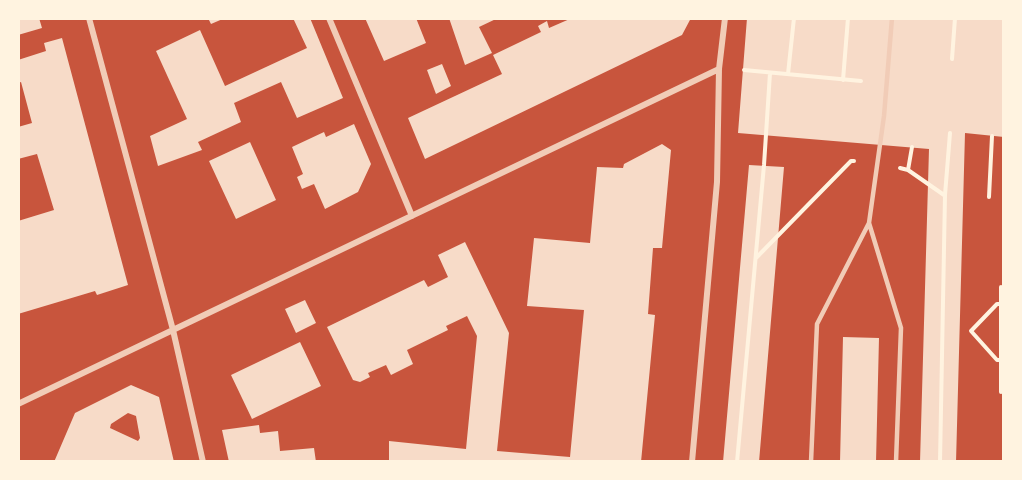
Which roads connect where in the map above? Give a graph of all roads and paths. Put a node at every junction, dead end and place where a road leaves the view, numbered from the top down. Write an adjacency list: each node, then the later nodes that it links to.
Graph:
1 (89, 18): 26 (street)
2 (328, 18): 21 (street)
3 (725, 18): 9 (street)
4 (794, 18): 11 (path)
5 (848, 18): 12 (path)
6 (892, 18): 17 (lane)
7 (955, 18): 8 (path)
8 (952, 59)
9 (719, 69): 10 (path); 21 (street); 31 (street)
10 (770, 73): 11 (path); 23 (path)
11 (788, 74): 12 (path)
12 (843, 80): 13 (path)
13 (861, 81)
14 (950, 133): 19 (path)
15 (992, 136): 20 (path)
16 (912, 147): 18 (path)
17 (877, 163): 18 (path); 22 (lane); 23 (path)
18 (908, 170): 19 (path)
19 (945, 195): 35 (path)
20 (989, 197)
21 (412, 216): 26 (street)
22 (869, 223): 33 (lane); 34 (lane)
23 (756, 258): 32 (path)
24 (1001, 287): 25 (path)
25 (1001, 304): 27 (path); 27 (path)
26 (172, 330): 29 (street); 30 (street)
27 (1001, 360): 28 (path)
28 (1001, 392)
29 (18, 404)
30 (203, 462)
31 (692, 462)
32 (737, 462)
33 (811, 462)
34 (896, 462)
35 (940, 462)

